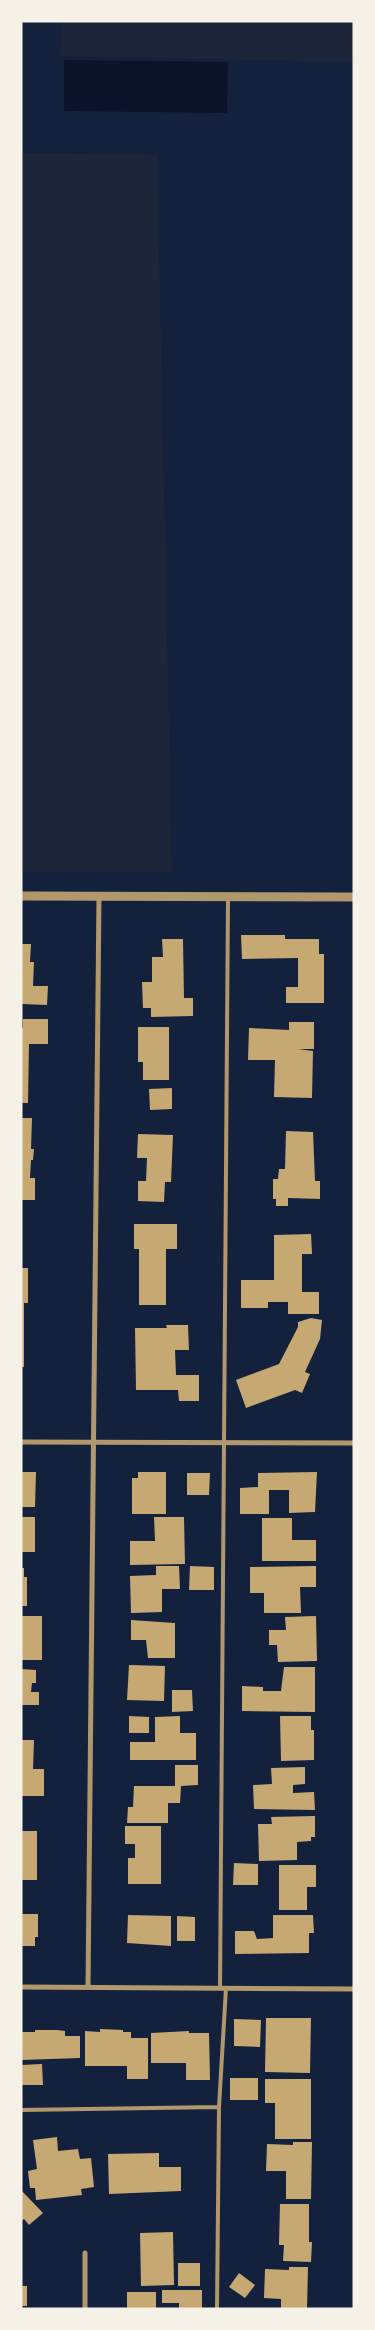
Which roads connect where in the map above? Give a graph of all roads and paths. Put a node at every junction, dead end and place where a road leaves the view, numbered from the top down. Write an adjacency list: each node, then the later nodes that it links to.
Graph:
1 (21, 896): 2 (street)
2 (99, 896): 3 (street); 6 (street)
3 (228, 897): 4 (street); 7 (lane)
4 (354, 898)
5 (21, 1442): 6 (street)
6 (93, 1442): 7 (street); 10 (street)
7 (224, 1442): 8 (street); 11 (lane)
8 (354, 1443)
9 (21, 1987): 10 (street)
10 (88, 1987): 11 (street)
11 (223, 1988): 12 (street); 13 (lane)
12 (354, 1988)
13 (219, 2107): 14 (lane); 17 (lane)
14 (21, 2110)
15 (85, 2253): 16 (street)
16 (85, 2309)
17 (218, 2309)

